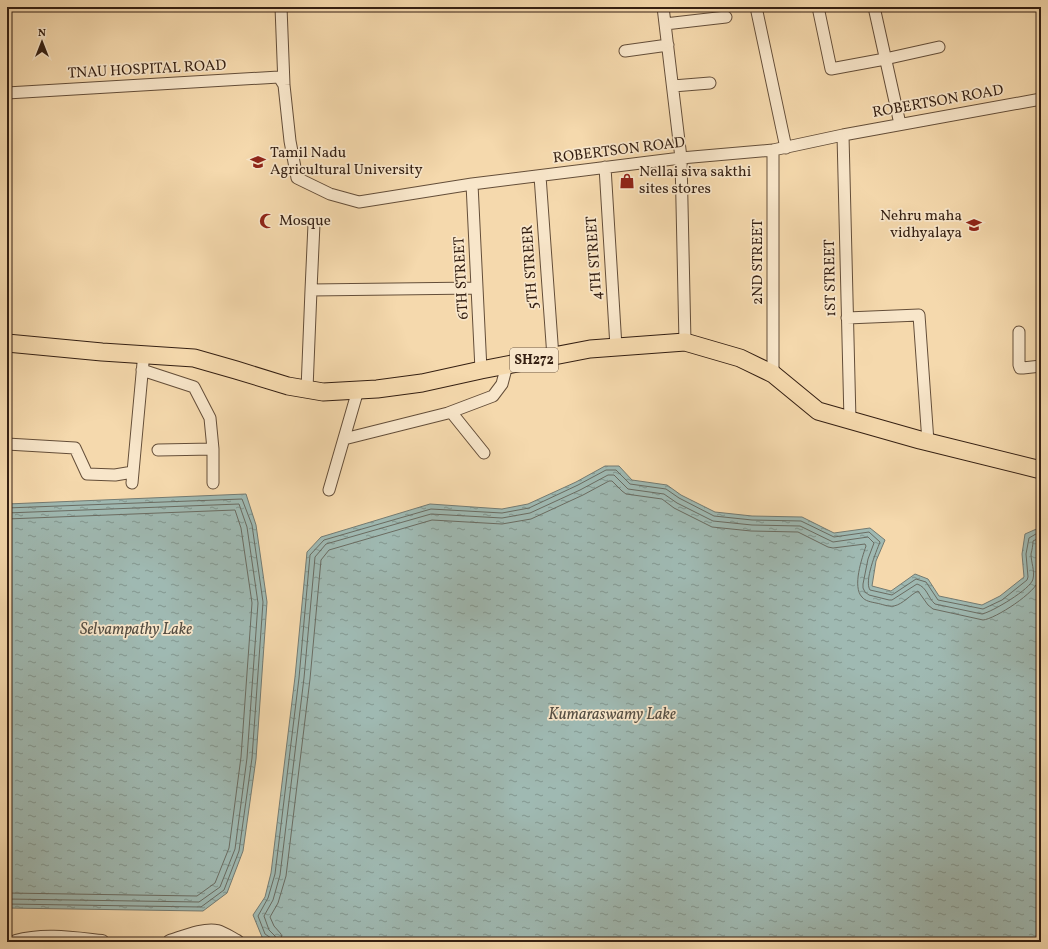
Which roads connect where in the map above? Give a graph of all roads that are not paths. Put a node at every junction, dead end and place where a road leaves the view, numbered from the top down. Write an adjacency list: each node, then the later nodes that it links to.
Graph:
1 (281, 7): 12 (street)
2 (663, 7): 7 (street)
3 (756, 7): 19 (street)
4 (818, 7): 11 (street)
5 (874, 7): 11 (street)
6 (726, 17): 7 (street)
7 (665, 24): 8 (street)
8 (668, 45): 10 (street); 14 (street)
9 (938, 47): 11 (street)
10 (625, 51)
11 (885, 59): 17 (street)
12 (284, 84): 15 (street, TNAU HOSPITAL ROAD); 24 (street, ROBERTSON ROAD)
13 (710, 84): 14 (street)
14 (673, 86): 21 (street)
15 (7, 93)
16 (1041, 98): 17 (street, ROBERTSON ROAD)
17 (900, 124): 18 (street, ROBERTSON ROAD)
18 (843, 135): 19 (street, ROBERTSON ROAD); 28 (street, 1ST STREET)
19 (786, 148): 20 (street, ROBERTSON ROAD)
20 (773, 150): 21 (street, ROBERTSON ROAD); 38 (street, 2ND STREET)
21 (681, 158): 22 (street, ROBERTSON ROAD); 30 (street)
22 (605, 167): 23 (street, ROBERTSON ROAD); 32 (street, 4TH STREET)
23 (540, 176): 24 (street, ROBERTSON ROAD); 33 (street, 5TH STREER)
24 (472, 184): 26 (street, 6TH STREET)
25 (314, 224): 27 (street)
26 (477, 288): 27 (street); 37 (street, 6TH STREET)
27 (311, 290): 39 (street)
28 (847, 318): 42 (street, 1ST STREET); 44 (street)
29 (1019, 332): 36 (street)
30 (685, 342): 32 (main road, SH272); 38 (main road, SH272)
31 (7, 343): 34 (main road, SH272)
32 (616, 347): 33 (main road, SH272)
33 (553, 356): 35 (main road, SH272)
34 (143, 362): 39 (main road, SH272); 45 (street); 46 (street)
35 (507, 365): 37 (main road, SH272); 41 (street)
36 (1041, 366)
37 (481, 370): 40 (main road, SH272)
38 (773, 374): 42 (main road, SH272)
39 (307, 389): 40 (main road, SH272)
40 (358, 390): 43 (street)
41 (451, 412): 43 (street); 48 (street)
42 (850, 420): 44 (main road, SH272)
43 (344, 439): 51 (street)
44 (928, 442): 49 (main road, SH272)
45 (7, 444)
46 (213, 449): 47 (street); 50 (street)
47 (158, 450)
48 (484, 453)
49 (1041, 470)
50 (213, 483)
51 (330, 490)
52 (16, 942): 53 (street)
53 (102, 942)
54 (170, 942): 55 (street)
55 (237, 942)

